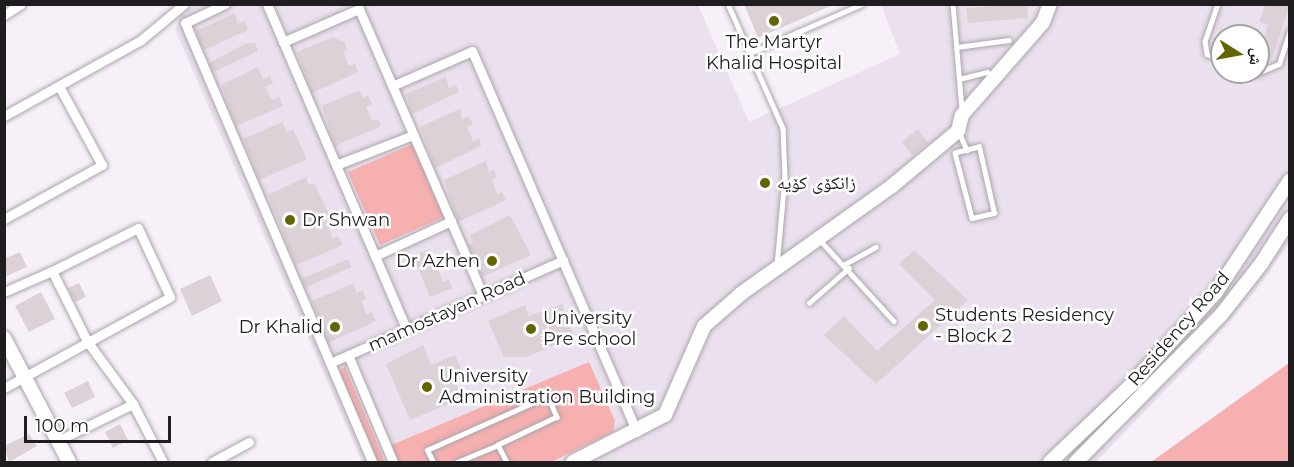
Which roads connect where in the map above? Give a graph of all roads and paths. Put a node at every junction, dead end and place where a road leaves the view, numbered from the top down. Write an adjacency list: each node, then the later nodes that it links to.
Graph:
1 (184, 4): 22 (street)
2 (225, 4): 49 (street)
3 (267, 4): 15 (street)
4 (728, 4): 17 (lane)
5 (862, 4): 17 (lane)
6 (953, 4): 16 (lane)
7 (1050, 4): 24 (street)
8 (1218, 4): 11 (lane)
9 (20, 5): 10 (street)
10 (4, 15)
11 (1211, 24)
12 (1210, 27): 18 (lane)
13 (1290, 32): 19 (lane)
14 (1009, 40): 16 (lane)
15 (283, 42): 23 (street); 29 (street)
16 (957, 47): 21 (lane)
17 (750, 53): 39 (lane)
18 (1210, 55)
19 (1270, 68)
20 (987, 72): 21 (lane)
21 (959, 79): 24 (lane)
22 (59, 86): 25 (street); 31 (street)
23 (392, 86): 27 (street); 37 (street)
24 (962, 115): 26 (street)
25 (4, 116)
26 (958, 131): 28 (lane); 34 (street)
27 (413, 135): 29 (street); 33 (street)
28 (967, 150): 28 (lane)
29 (336, 165): 36 (street)
30 (1290, 180): 66 (street, Residency Road)
31 (4, 219)
32 (1290, 219): 67 (street, Residency Road)
33 (451, 221): 36 (street); 42 (street)
34 (819, 239): 38 (lane); 39 (street)
35 (876, 247): 38 (lane)
36 (375, 256): 45 (street)
37 (563, 260): 42 (street, mamostayan Road); 53 (street)
38 (847, 266): 43 (lane); 44 (lane)
39 (777, 268): 53 (street)
40 (52, 271): 41 (street); 47 (street); 47 (street)
41 (4, 292)
42 (483, 296): 45 (street, mamostayan Road)
43 (809, 303)
44 (894, 321)
45 (406, 329): 48 (street, mamostayan Road)
46 (4, 338): 50 (street)
47 (87, 340): 50 (street); 52 (street)
48 (348, 355): 49 (street, mamostayan Road); 61 (street)
49 (330, 363): 60 (street)
50 (25, 376): 51 (street); 54 (street)
51 (4, 388)
52 (133, 404): 54 (street); 58 (street)
53 (638, 432): 65 (street)
54 (57, 441): 57 (street)
55 (249, 442): 59 (street)
56 (498, 445): 62 (lane); 63 (lane); 64 (lane)
57 (69, 462)
58 (163, 462)
59 (212, 462)
60 (372, 462)
61 (393, 462)
62 (433, 462)
63 (458, 462)
64 (507, 462)
65 (573, 462)
66 (1050, 462)
67 (1076, 462)

